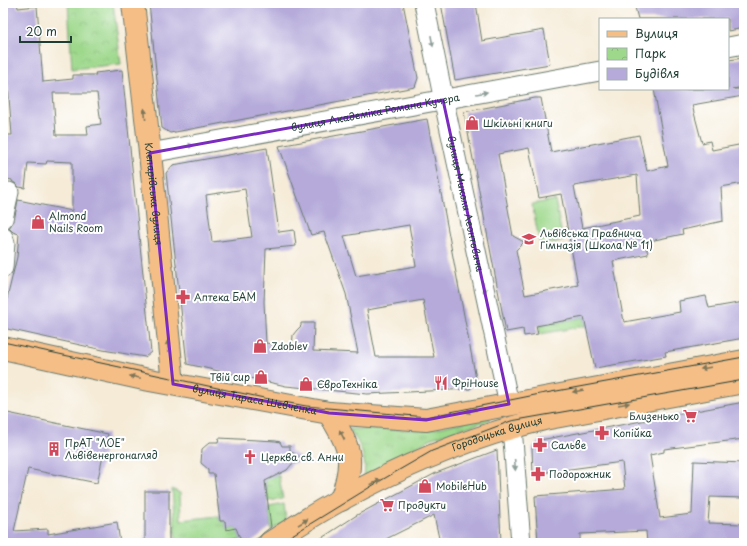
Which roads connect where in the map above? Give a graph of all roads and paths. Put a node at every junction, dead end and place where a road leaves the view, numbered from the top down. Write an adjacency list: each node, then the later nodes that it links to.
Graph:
1 (133, 3): 7 (main road, Клепарівська вулиця, one-way to 1)
2 (424, 3): 6 (street, вулиця Миколи Леонтовича, one-way to 6)
3 (744, 44): 4 (street)
4 (729, 47)
5 (599, 71): 6 (street, вулиця Академіка Романа Кучера, one-way to 5)
6 (443, 100): 7 (street, вулиця Академіка Романа Кучера, one-way to 6); 16 (street, вулиця Миколи Леонтовича, one-way to 16)
7 (150, 153): 15 (main road, Клепарівська вулиця, one-way to 7)
8 (9, 192): 9 (street)
9 (3, 219)
10 (3, 237): 11 (street)
11 (3, 268)
12 (3, 348): 15 (main road, вулиця Тараса Шевченка, one-way to 12)
13 (744, 361): 16 (main road, one-way to 16)
14 (744, 382): 18 (main road, Городоцька вулиця, one-way to 14)
15 (173, 384): 17 (main road, вулиця Тараса Шевченка)
16 (509, 404): 17 (main road, вулиця Тараса Шевченка, one-way to 17)
17 (329, 414): 19 (main road, one-way to 17)
18 (512, 426): 19 (main road, Городоцька вулиця, one-way to 18); 21 (street, one-way to 21)
19 (341, 500): 20 (main road, Городоцька вулиця, one-way to 19)
20 (270, 543)
21 (521, 543)

